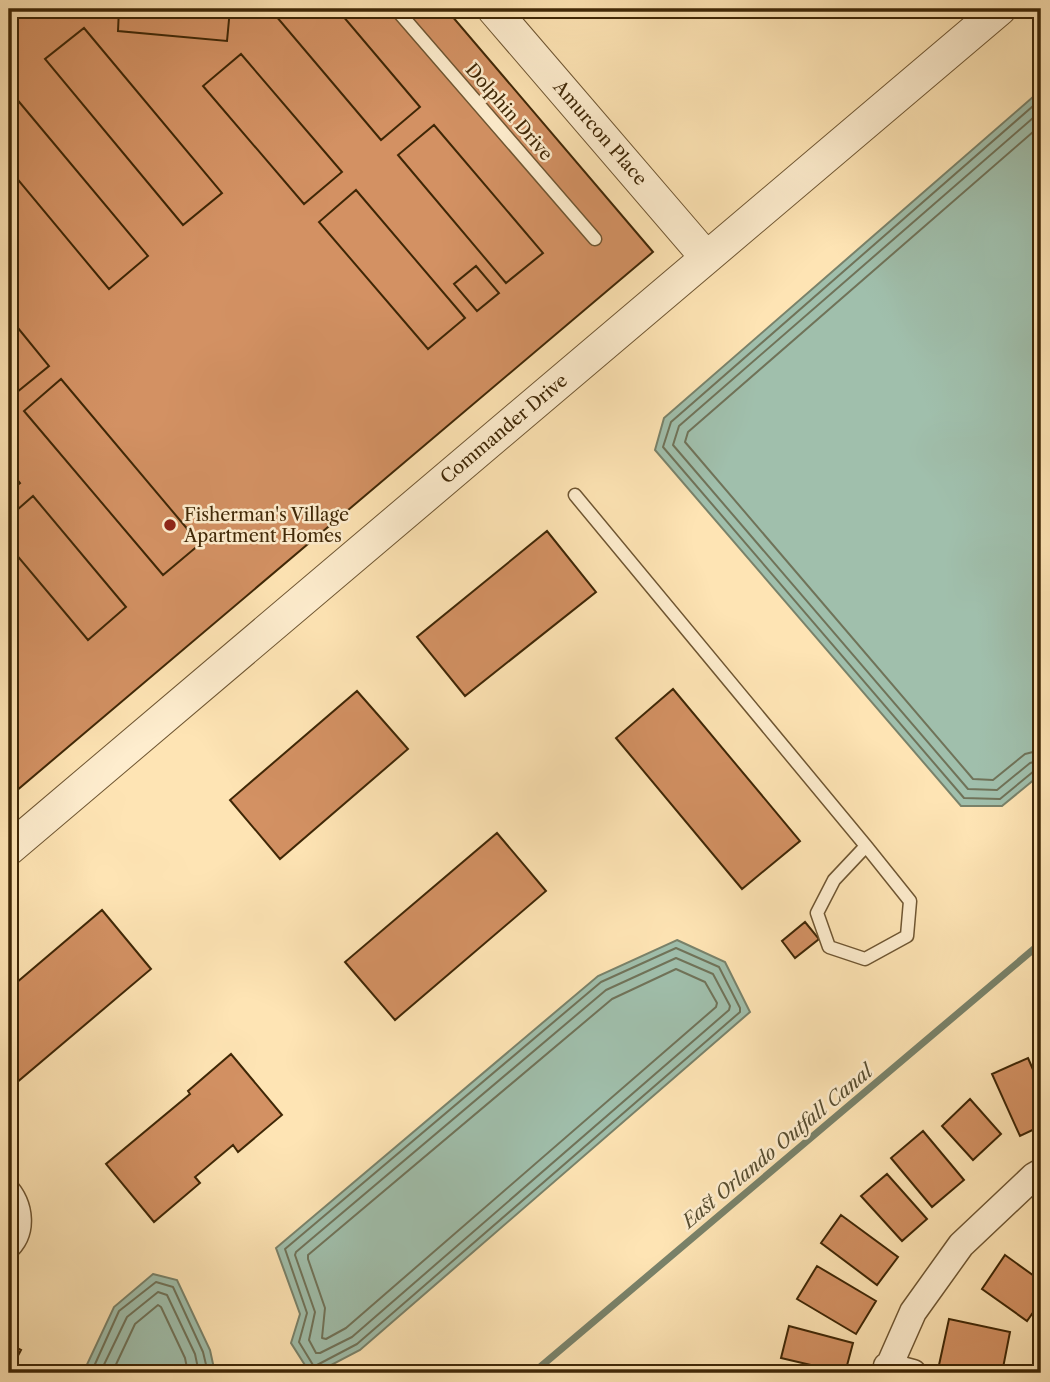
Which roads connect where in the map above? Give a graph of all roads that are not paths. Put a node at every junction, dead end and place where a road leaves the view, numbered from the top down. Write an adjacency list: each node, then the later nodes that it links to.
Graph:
1 (396, 9): 4 (lane, Dolphin Drive)
2 (493, 9): 5 (street, Amurcon Place)
3 (1000, 9): 5 (street, Commander Drive)
4 (595, 239)
5 (706, 257): 8 (street, Commander Drive)
6 (575, 495): 7 (lane)
7 (866, 845): 7 (lane)
8 (9, 849)
9 (1041, 1172): 12 (street)
10 (9, 1183): 11 (lane)
11 (9, 1254)
12 (886, 1369): 13 (street)
13 (913, 1373)

